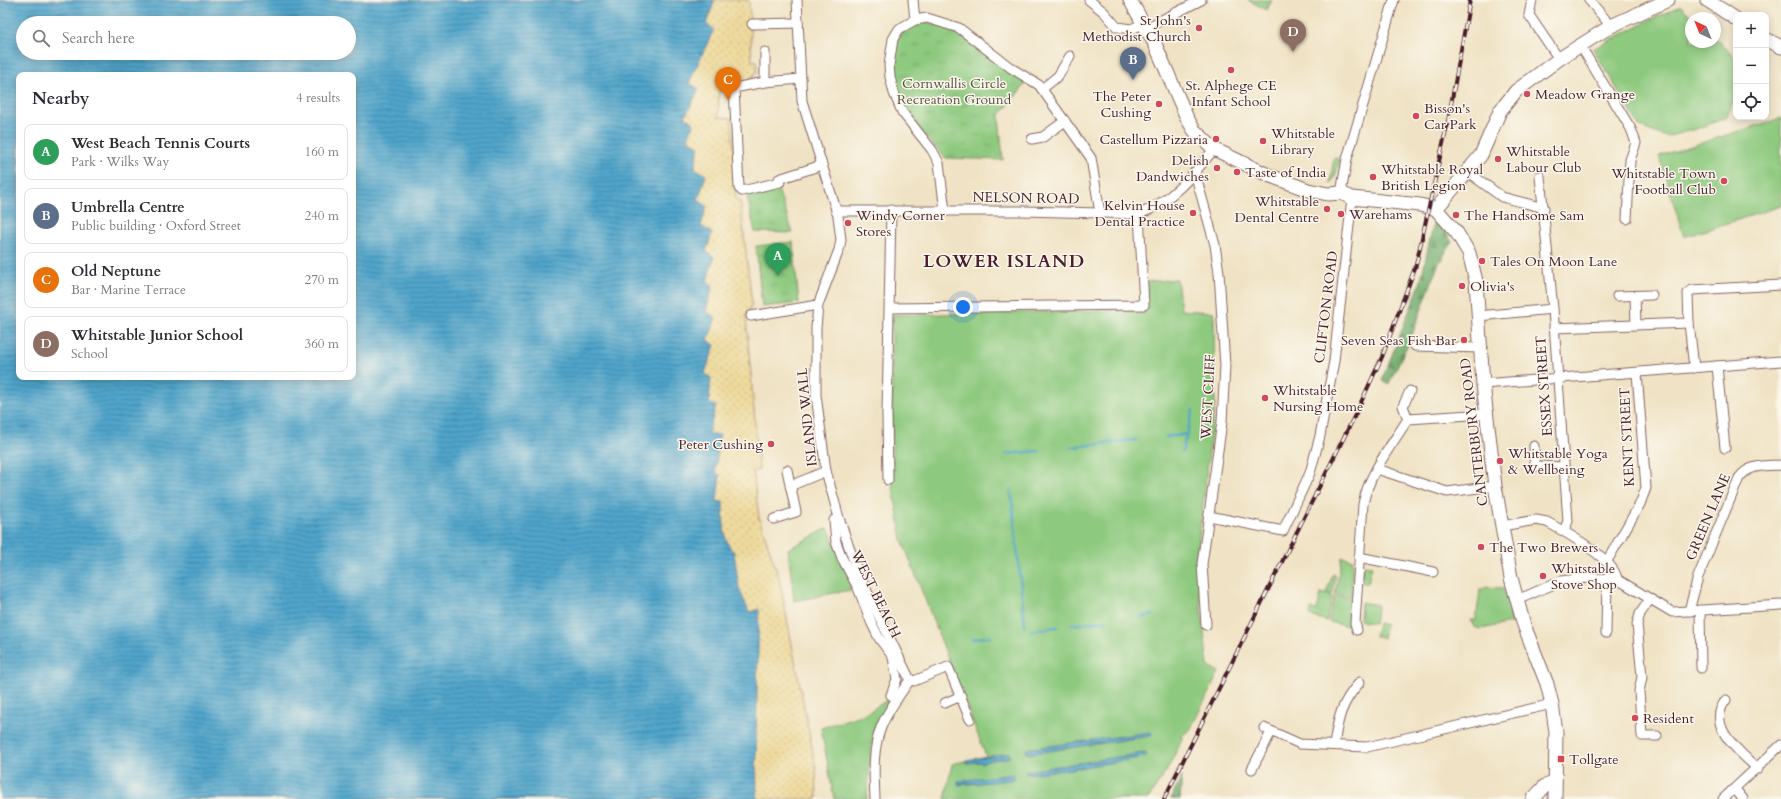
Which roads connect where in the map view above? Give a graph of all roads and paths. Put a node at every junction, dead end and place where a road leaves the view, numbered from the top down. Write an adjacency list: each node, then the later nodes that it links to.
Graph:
1 (797, 0): 13 (street, ISLAND WALL)
2 (913, 0): 12 (street)
3 (1089, 0): 15 (street)
4 (1130, 0): 15 (main road)
5 (1201, 0): 15 (street)
6 (1394, 0): 33 (street, CLIFTON ROAD)
7 (1532, 0): 22 (street)
8 (1589, 0): 16 (street)
9 (1668, 0): 16 (main road)
10 (1707, 0): 11 (main road)
11 (1733, 17)
12 (915, 20): 25 (street); 38 (street)
13 (798, 23): 14 (street); 23 (street, ISLAND WALL)
14 (752, 24)
15 (1144, 26): 28 (main road)
16 (1610, 26): 18 (main road)
17 (1769, 41): 19 (main road)
18 (1580, 45): 22 (main road); 41 (street)
19 (1781, 47)
20 (765, 52): 24 (street)
21 (1070, 56): 25 (street)
22 (1559, 59): 30 (main road)
23 (801, 79): 24 (street); 29 (street, ISLAND WALL)
24 (765, 82): 29 (street)
25 (1042, 89): 26 (street)
26 (1065, 121): 27 (street); 39 (street)
27 (1032, 139)
28 (1214, 150): 31 (street, NELSON ROAD); 33 (main road)
29 (822, 165): 36 (street, ISLAND WALL)
30 (1468, 172): 34 (street); 35 (main road)
31 (1195, 173): 40 (street, NELSON ROAD); 75 (street, WEST CLIFF)
32 (1540, 176): 34 (street, ESSEX STREET)
33 (1347, 195): 35 (main road); 75 (street, CLIFTON ROAD)
34 (1544, 208): 48 (street, ESSEX STREET)
35 (1436, 209): 50 (main road, CANTERBURY ROAD)
36 (836, 210): 37 (street, NELSON ROAD); 46 (street, ISLAND WALL)
37 (891, 210): 38 (street, NELSON ROAD); 47 (street)
38 (945, 211): 39 (street, NELSON ROAD)
39 (1100, 213): 40 (street, NELSON ROAD)
40 (1139, 214): 47 (street)
41 (1627, 219)
42 (1781, 285): 51 (street)
43 (1652, 294): 45 (street)
44 (1617, 296): 45 (street)
45 (1635, 296): 52 (street)
46 (818, 305): 49 (street); 71 (street, ISLAND WALL)
47 (890, 308): 72 (street)
48 (1552, 309): 50 (street); 53 (street, ESSEX STREET)
49 (750, 316)
50 (1478, 316): 55 (main road, CANTERBURY ROAD)
51 (1689, 322): 52 (street); 58 (street)
52 (1636, 324): 53 (street)
53 (1554, 328): 60 (street, ESSEX STREET)
54 (1415, 346): 55 (street)
55 (1480, 348): 61 (main road, CANTERBURY ROAD)
56 (1781, 361): 57 (street)
57 (1717, 366): 58 (street); 66 (street)
58 (1694, 368): 59 (street)
59 (1637, 373): 60 (street); 81 (street, KENT STREET)
60 (1558, 379): 61 (street); 68 (street, ESSEX STREET)
61 (1483, 384): 63 (main road, CANTERBURY ROAD)
62 (1410, 391): 64 (street)
63 (1486, 414): 64 (street); 74 (main road, CANTERBURY ROAD)
64 (1408, 419): 69 (street)
65 (1534, 446): 68 (street)
66 (1725, 448)
67 (1781, 466): 88 (street, GREEN LANE)
68 (1564, 467): 79 (street, ESSEX STREET)
69 (1377, 469): 74 (street); 80 (street)
70 (787, 470): 73 (street)
71 (826, 471): 73 (street); 93 (street, ISLAND WALL)
72 (888, 480)
73 (790, 486): 76 (street)
74 (1495, 486): 78 (main road, CANTERBURY ROAD)
75 (1209, 516): 89 (street, WEST CLIFF)
76 (774, 519)
77 (834, 520): 96 (street, WEST BEACH)
78 (1502, 526): 79 (street); 85 (main road, CANTERBURY ROAD)
79 (1564, 531): 81 (street)
80 (1359, 557): 82 (street); 90 (street)
81 (1607, 561): 83 (street)
82 (1433, 572)
83 (1612, 578): 84 (street); 85 (street); 91 (street)
84 (1650, 599): 88 (street); 101 (street)
85 (1517, 600): 99 (main road, CANTERBURY ROAD)
86 (1781, 605): 87 (street)
87 (1700, 610): 88 (street); 92 (street)
88 (1689, 611)
89 (1206, 625)
90 (1357, 630)
91 (1606, 633)
92 (1701, 668)
93 (910, 680): 95 (street); 96 (street)
94 (1360, 682): 102 (street)
95 (960, 696): 98 (street); 100 (street)
96 (897, 699): 108 (street)
97 (1726, 700): 105 (street)
98 (945, 703)
99 (1552, 704): 102 (street); 106 (main road, CANTERBURY ROAD)
100 (970, 718)
101 (1657, 736)
102 (1334, 745): 104 (street)
103 (1781, 745): 105 (street)
104 (1252, 769)
105 (1758, 769): 107 (street)
106 (1554, 783): 109 (main road); 110 (main road, CANTERBURY ROAD)
107 (1735, 790): 111 (street); 112 (street)
108 (875, 799)
109 (1534, 799)
110 (1554, 799)
111 (1723, 799)
112 (1744, 799)

